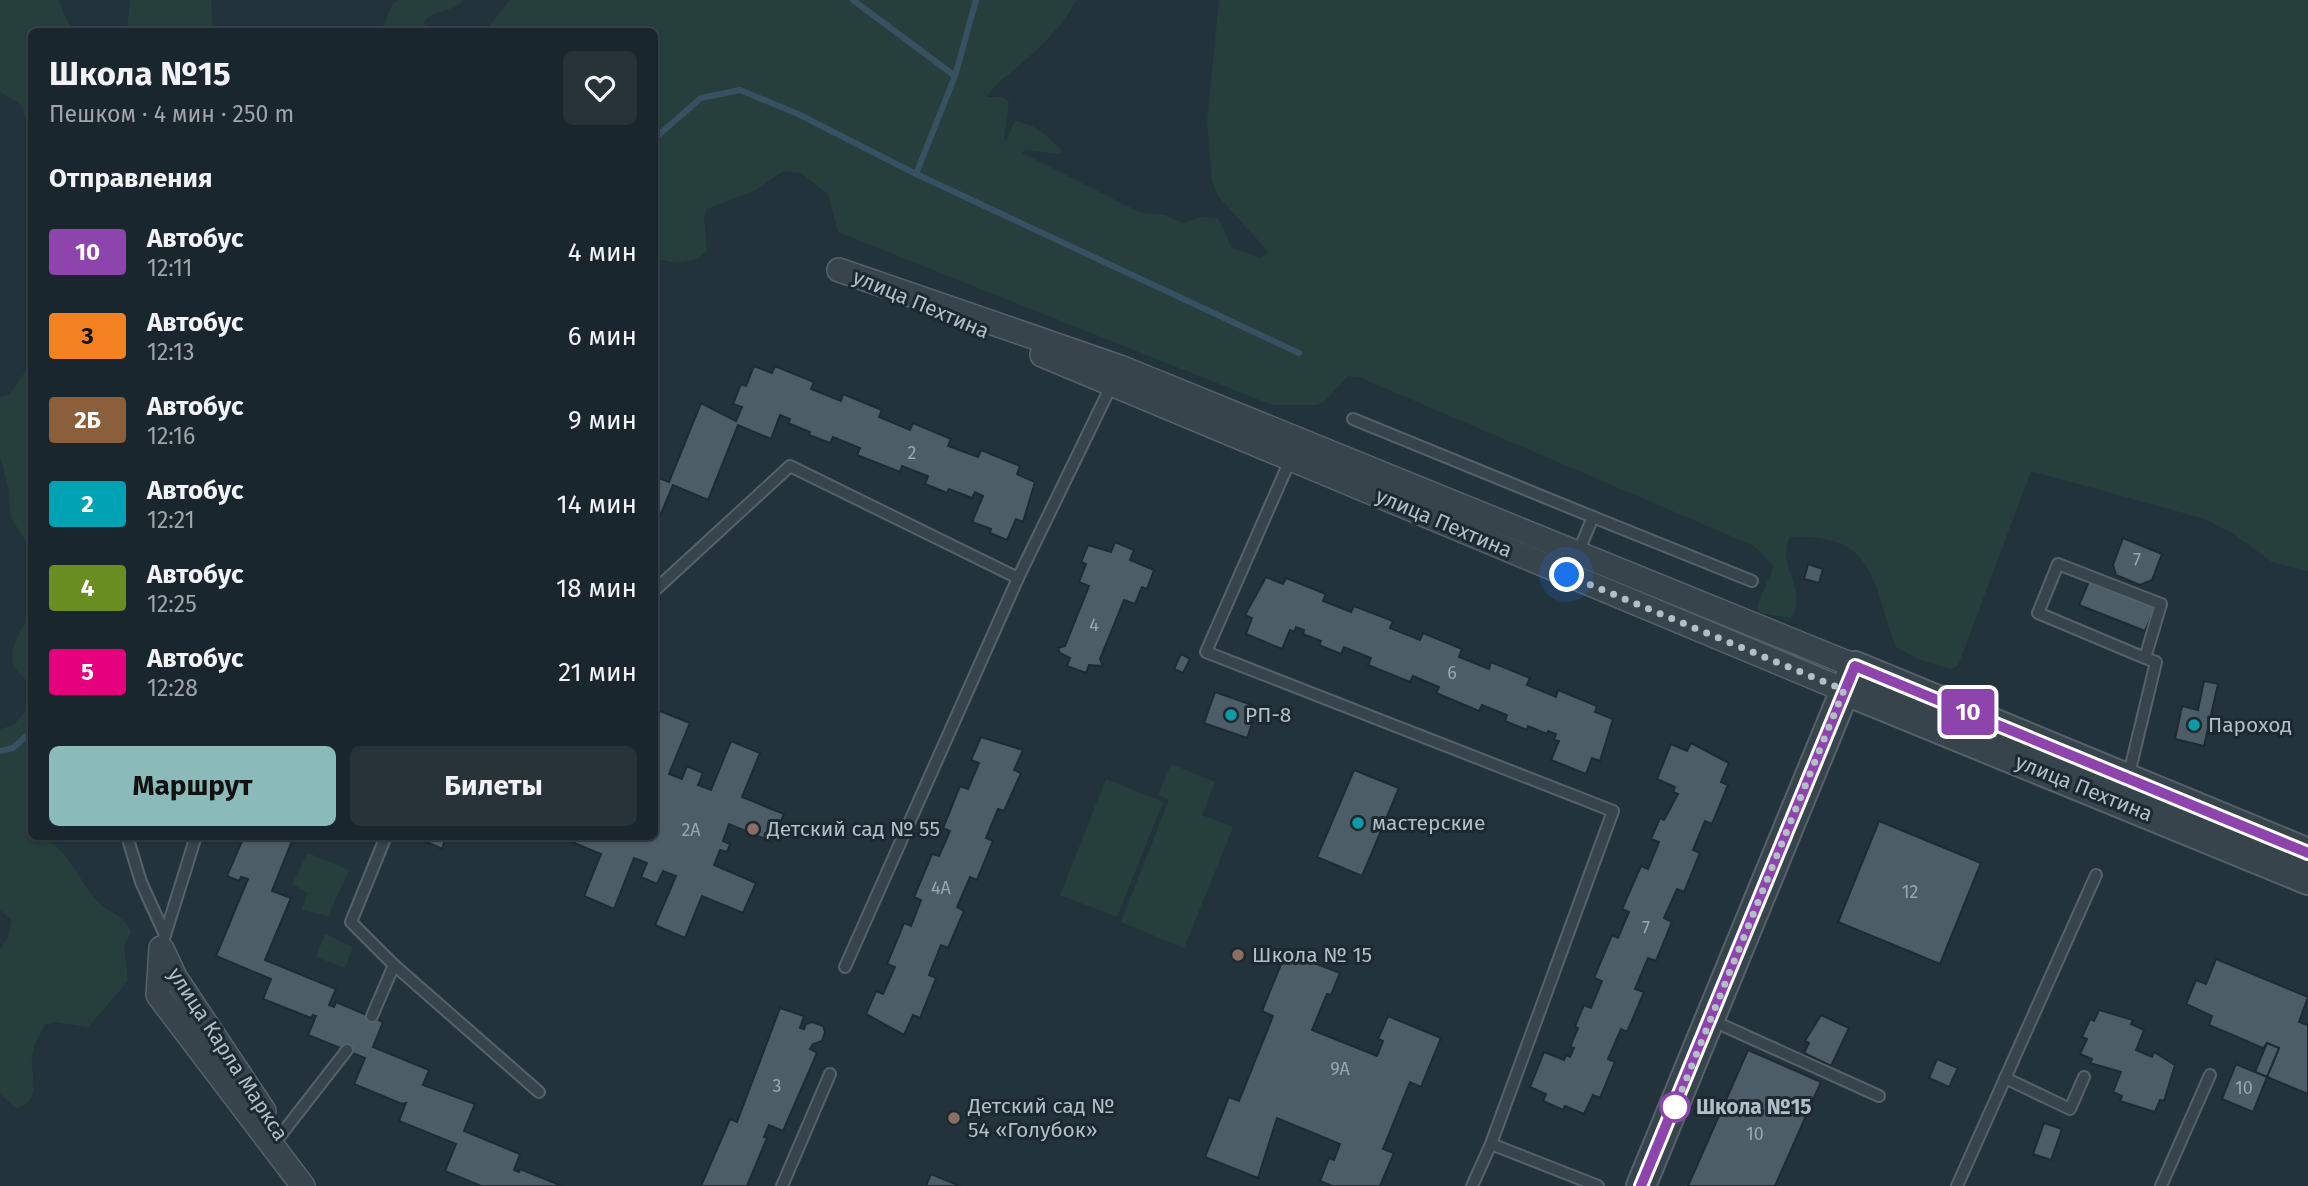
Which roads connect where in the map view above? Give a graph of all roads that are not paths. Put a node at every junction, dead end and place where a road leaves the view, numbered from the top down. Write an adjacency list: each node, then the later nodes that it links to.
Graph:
1 (1116, 376): 1 (street, улица Пехтина); 3 (street, улица Пехтина); 6 (lane)
2 (1353, 419): 4 (lane)
3 (1295, 450): 5 (street, улица Пехтина); 10 (street, улица Пехтина); 31 (lane)
4 (1593, 517): 5 (lane); 7 (lane)
5 (1577, 555): 10 (street, улица Пехтина)
6 (1018, 578): 8 (lane); 20 (lane)
7 (1752, 581)
8 (658, 587)
9 (2145, 658): 9 (lane); 11 (lane)
10 (1849, 678): 11 (street, улица Пехтина); 17 (street, улица Пехтина); 22 (street)
11 (2127, 778): 15 (street, улица Пехтина)
12 (128, 840): 18 (lane)
13 (195, 840): 18 (lane)
14 (384, 840): 19 (lane)
15 (2308, 853)
16 (2096, 875): 27 (lane)
17 (2308, 880)
18 (163, 942): 30 (street, улица Карла Маркса); 32 (street, улица Карла Маркса)
19 (394, 965): 21 (lane); 28 (lane)
20 (845, 967)
21 (372, 1016)
22 (1712, 1020): 29 (lane); 37 (street)
23 (347, 1050): 30 (lane)
24 (830, 1074): 34 (lane)
25 (2210, 1075): 39 (lane)
26 (2084, 1077): 27 (lane)
27 (2005, 1078): 38 (lane)
28 (539, 1093)
29 (1879, 1096)
30 (281, 1136): 33 (street, улица Карла Маркса)
31 (1491, 1144): 35 (lane); 36 (lane)
32 (303, 1186)
33 (319, 1186)
34 (782, 1186)
35 (1472, 1186)
36 (1598, 1186)
37 (1642, 1186)
38 (1957, 1186)
39 (2161, 1186)

